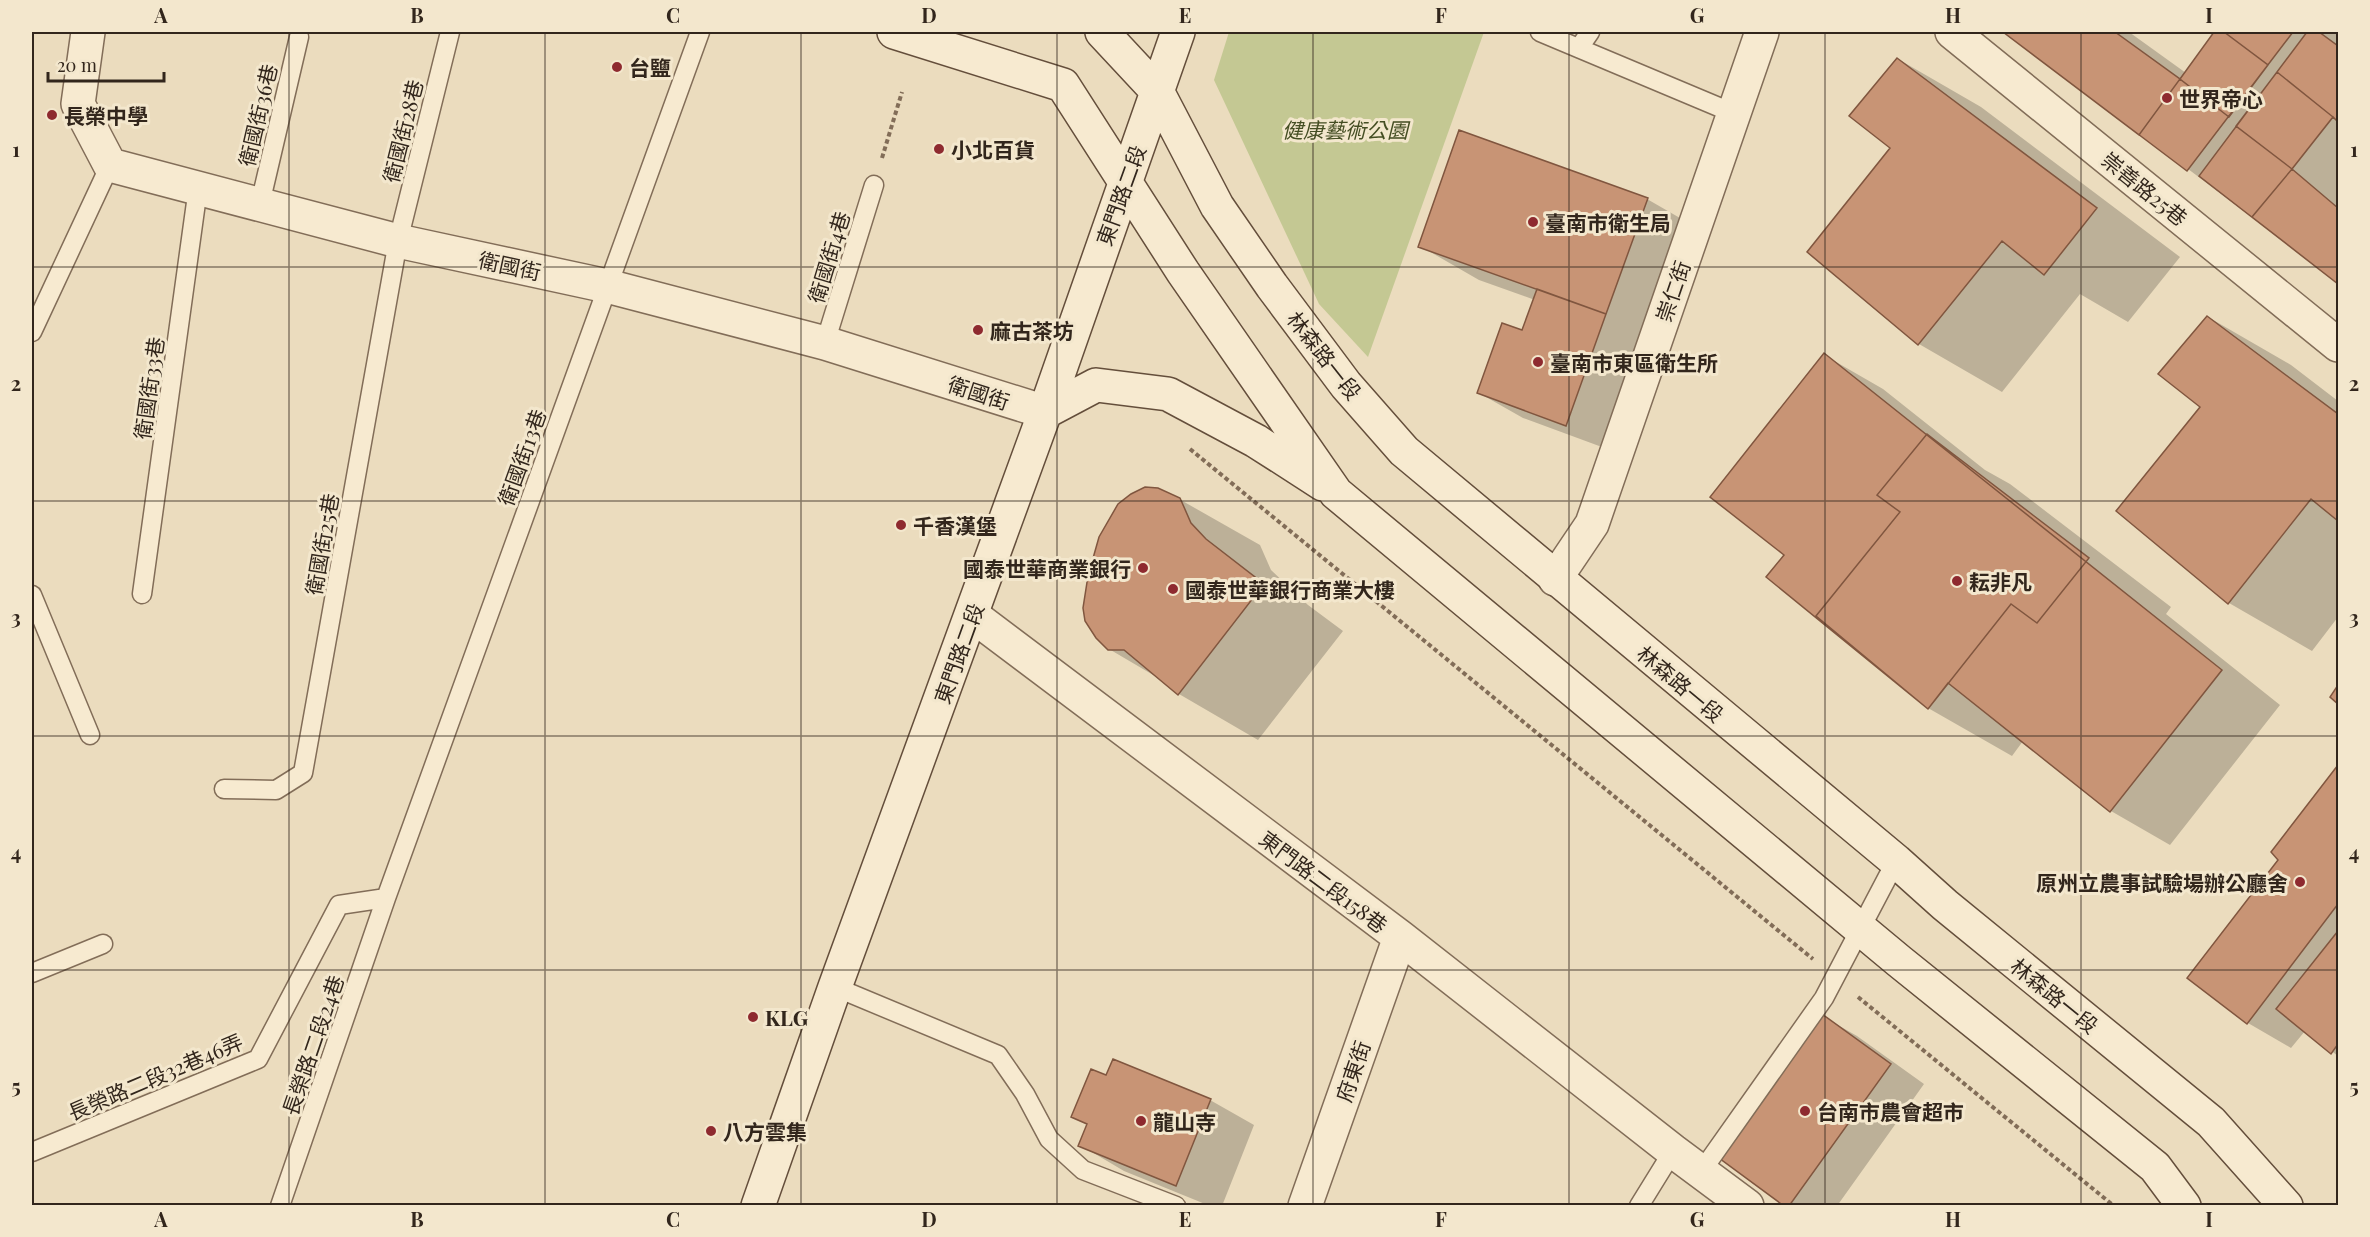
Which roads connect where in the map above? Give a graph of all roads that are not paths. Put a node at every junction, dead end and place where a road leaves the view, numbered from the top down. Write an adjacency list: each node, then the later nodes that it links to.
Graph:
1 (88, 32): 15 (street)
2 (450, 32): 20 (lane, 衛國街28巷)
3 (700, 32): 21 (lane, 衛國街13巷)
4 (894, 32): 16 (street)
5 (1101, 32): 13 (street, 林森路一段)
6 (1178, 32): 13 (street, 東門路二段)
7 (1540, 32): 12 (lane)
8 (1590, 32): 12 (lane)
9 (1762, 32): 14 (street, 崇仁街)
10 (1952, 32): 24 (street, 崇善路25巷)
11 (298, 37): 19 (lane, 衛國街36巷)
12 (1579, 48): 14 (lane)
13 (1157, 91): 16 (street, 東門路二段); 27 (street, 林森路一段)
14 (1733, 113): 27 (street, 崇仁街)
15 (110, 165): 18 (street, 衛國街); 22 (lane)
16 (1125, 181): 25 (street, 東門路二段); 26 (street)
17 (874, 185): 23 (lane, 衛國街4巷)
18 (198, 188): 19 (street, 衛國街); 28 (lane, 衛國街33巷)
19 (260, 204): 20 (street, 衛國街)
20 (398, 241): 21 (street, 衛國街); 32 (lane, 衛國街25巷)
21 (607, 286): 23 (street, 衛國街); 34 (lane, 衛國街13巷)
22 (32, 332)
23 (825, 343): 25 (street, 衛國街)
24 (2338, 345)
25 (1045, 412): 26 (street); 30 (street, 東門路二段)
26 (1336, 493): 35 (street)
27 (1556, 579): 33 (street, 林森路一段)
28 (142, 594)
29 (32, 595): 31 (lane)
30 (972, 615): 36 (street, 東門路二段158巷); 39 (street, 東門路二段)
31 (90, 735)
32 (224, 789)
33 (1896, 861): 35 (lane); 50 (street, 林森路一段)
34 (386, 898): 41 (lane, 長榮路二段32巷46弄); 43 (lane, 長榮路二段24巷)
35 (1861, 929): 42 (lane); 49 (street)
36 (1400, 937): 40 (street, 東門路二段158巷); 46 (street, 府東街)
37 (103, 944): 38 (lane)
38 (32, 973)
39 (835, 987): 44 (street, 東門路二段); 45 (lane)
40 (1673, 1151): 42 (street, 東門路二段158巷); 47 (lane)
41 (32, 1152)
42 (1701, 1172): 48 (street, 東門路二段158巷)
43 (280, 1206)
44 (758, 1206)
45 (1176, 1206)
46 (1305, 1206)
47 (1639, 1206)
48 (1748, 1206)
49 (2184, 1206)
50 (2286, 1206)

